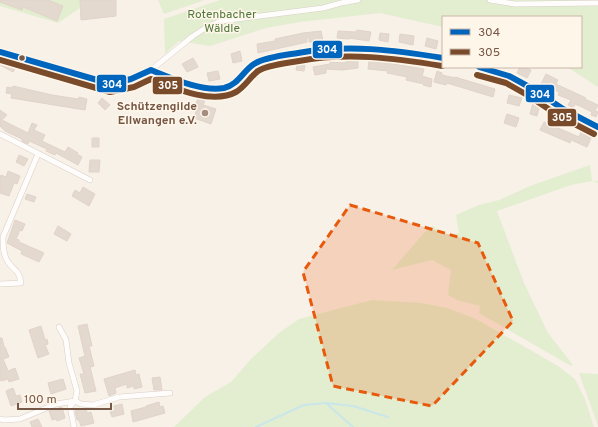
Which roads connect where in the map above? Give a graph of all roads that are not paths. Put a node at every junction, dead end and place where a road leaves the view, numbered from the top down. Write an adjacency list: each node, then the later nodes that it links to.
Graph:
1 (358, 0): 7 (street)
2 (490, 0): 3 (street)
3 (598, 3)
4 (0, 52): 7 (street)
5 (442, 58): 7 (street)
6 (482, 68): 8 (street)
7 (150, 70)
8 (598, 127)
9 (0, 134): 10 (street)
10 (38, 154): 11 (street); 12 (street)
11 (90, 180)
12 (0, 284)
13 (59, 327): 15 (street)
14 (170, 393): 15 (street)
15 (75, 401): 16 (street); 17 (street)
16 (0, 419)
17 (74, 427)

